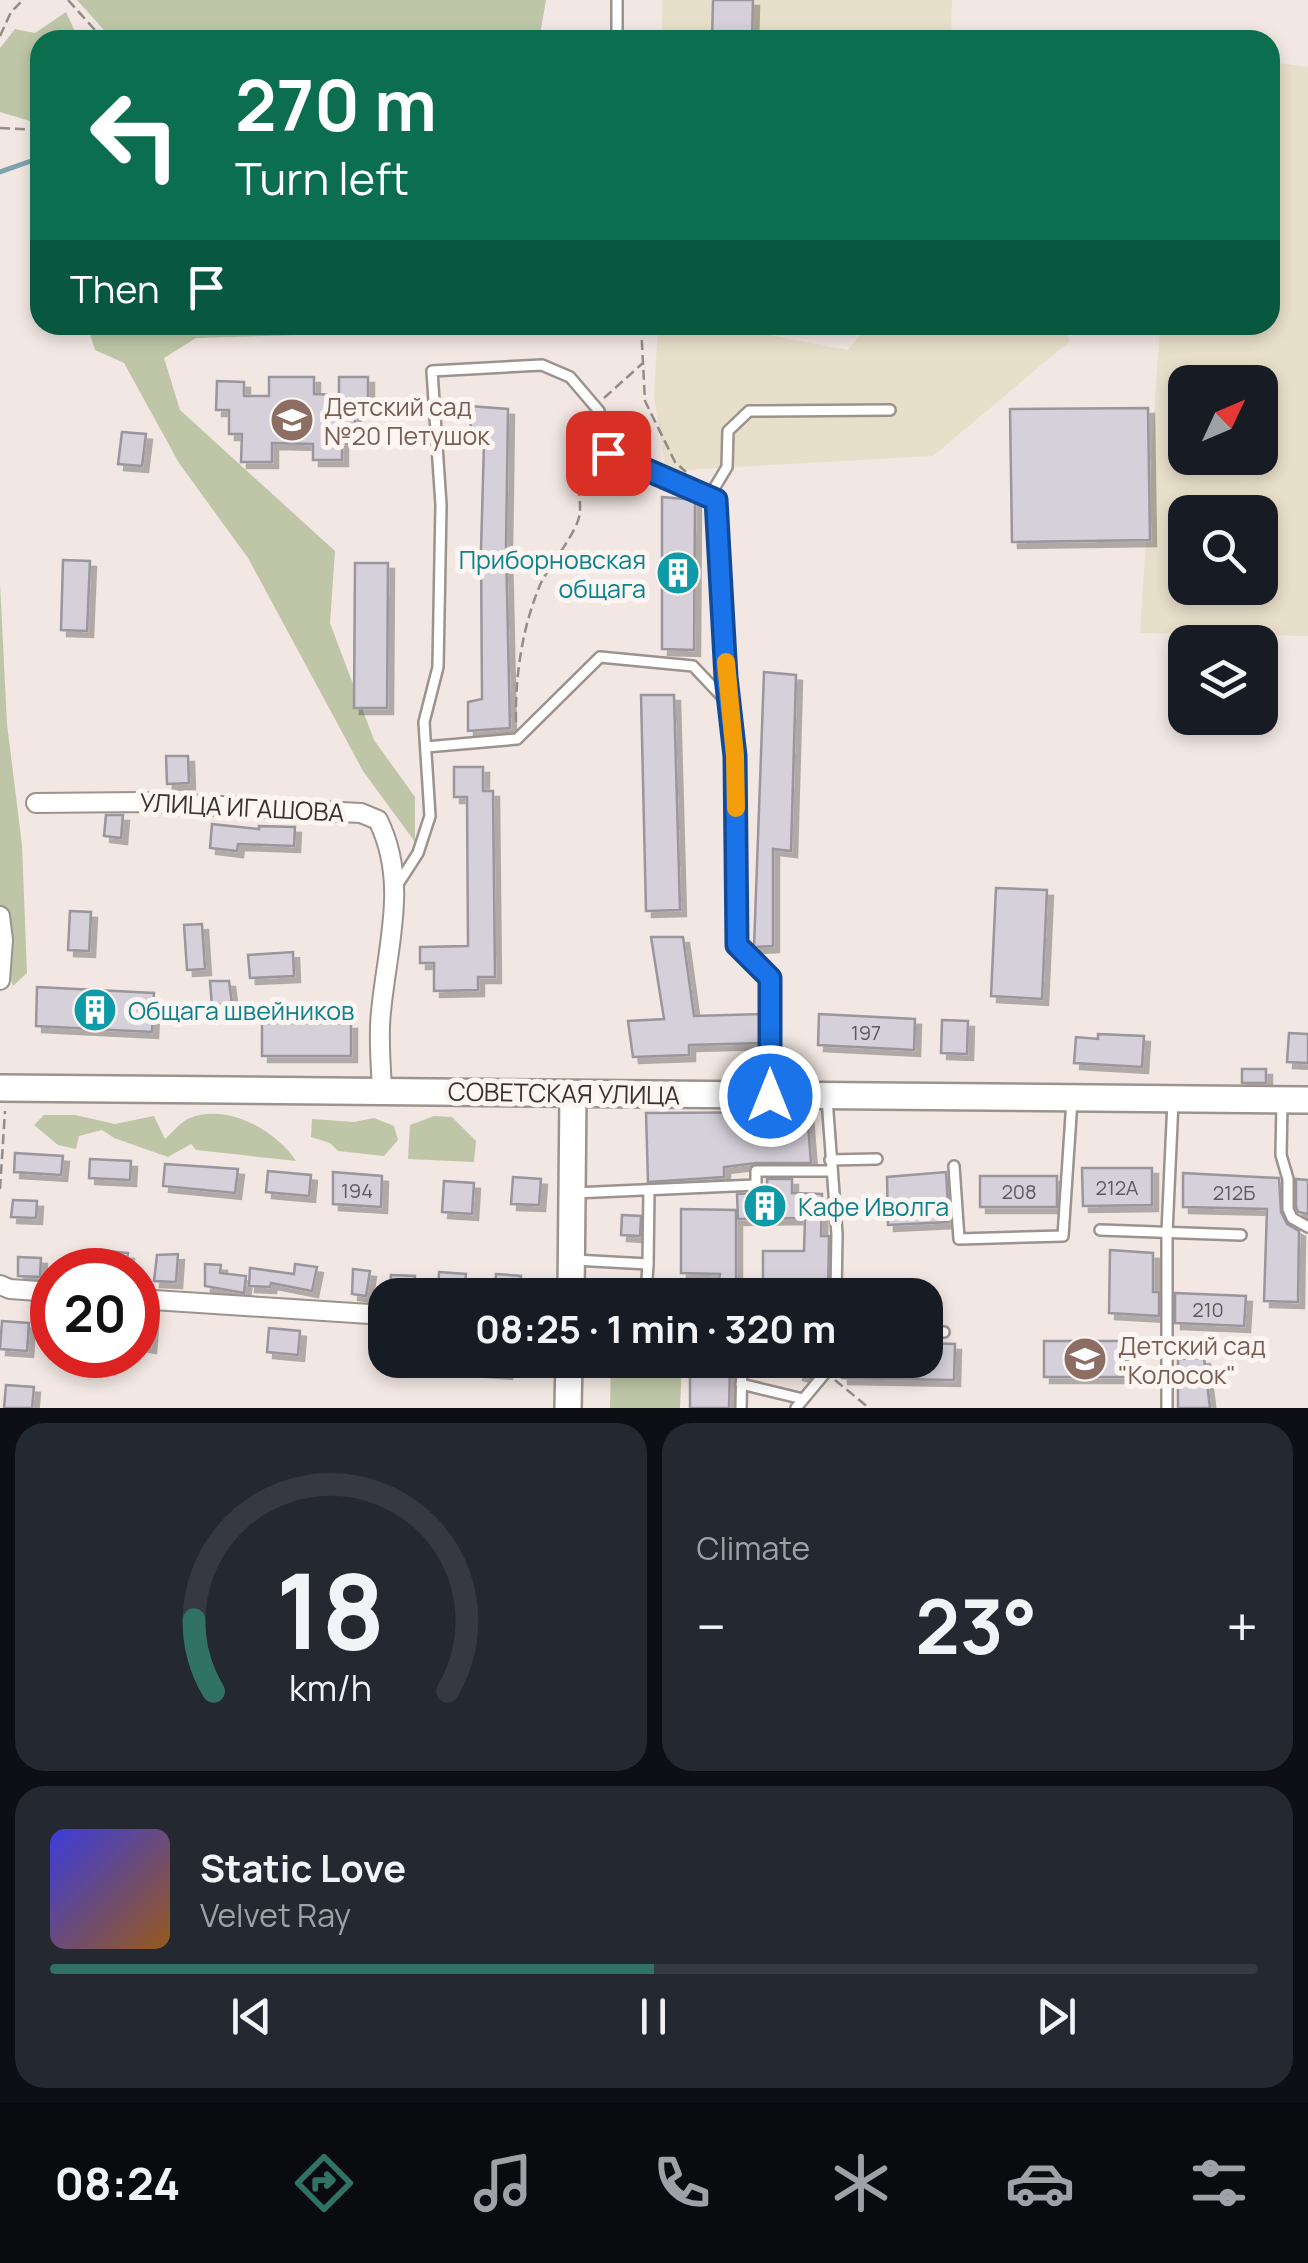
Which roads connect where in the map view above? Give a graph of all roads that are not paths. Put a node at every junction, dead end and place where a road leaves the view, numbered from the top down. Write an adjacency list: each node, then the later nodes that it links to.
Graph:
1 (617, 0): 2 (lane)
2 (617, 30)
3 (890, 410): 4 (lane)
4 (716, 500): 5 (lane); 6 (lane)
5 (730, 705): 6 (lane); 14 (lane)
6 (426, 747): 8 (lane)
7 (36, 803): 8 (street, УЛИЦА ИГАШОВА)
8 (396, 886): 12 (street, УЛИЦА ИГАШОВА)
9 (0, 916): 10 (street)
10 (0, 980)
11 (0, 1088): 12 (main road, СОВЕТСКАЯ УЛИЦА)
12 (382, 1090): 13 (main road, СОВЕТСКАЯ УЛИЦА)
13 (572, 1094): 14 (main road, СОВЕТСКАЯ УЛИЦА); 23 (main road)
14 (770, 1096): 15 (main road, СОВЕТСКАЯ УЛИЦА)
15 (827, 1096): 16 (main road, СОВЕТСКАЯ УЛИЦА); 20 (lane)
16 (1072, 1098): 17 (main road, СОВЕТСКАЯ УЛИЦА); 21 (lane)
17 (1173, 1098): 18 (main road, СОВЕТСКАЯ УЛИЦА); 26 (lane)
18 (1295, 1100): 24 (lane)
19 (877, 1159): 20 (lane)
20 (831, 1166): 22 (lane); 32 (lane)
21 (954, 1166)
22 (649, 1190): 23 (lane); 29 (lane)
23 (572, 1194): 28 (main road)
24 (1308, 1227)
25 (1100, 1230): 26 (lane)
26 (1167, 1232): 27 (lane); 44 (lane)
27 (1241, 1234)
28 (571, 1260): 29 (lane); 30 (main road)
29 (648, 1264): 31 (lane)
30 (571, 1278)
31 (647, 1278)
32 (835, 1278)
33 (0, 1285): 34 (street)
34 (30, 1290)
35 (160, 1301): 36 (street)
36 (368, 1315)
37 (569, 1378): 42 (main road)
38 (741, 1378): 40 (lane)
39 (821, 1378): 41 (lane)
40 (741, 1384): 41 (lane); 43 (lane)
41 (800, 1403)
42 (568, 1408)
43 (741, 1408)
44 (1167, 1408)

